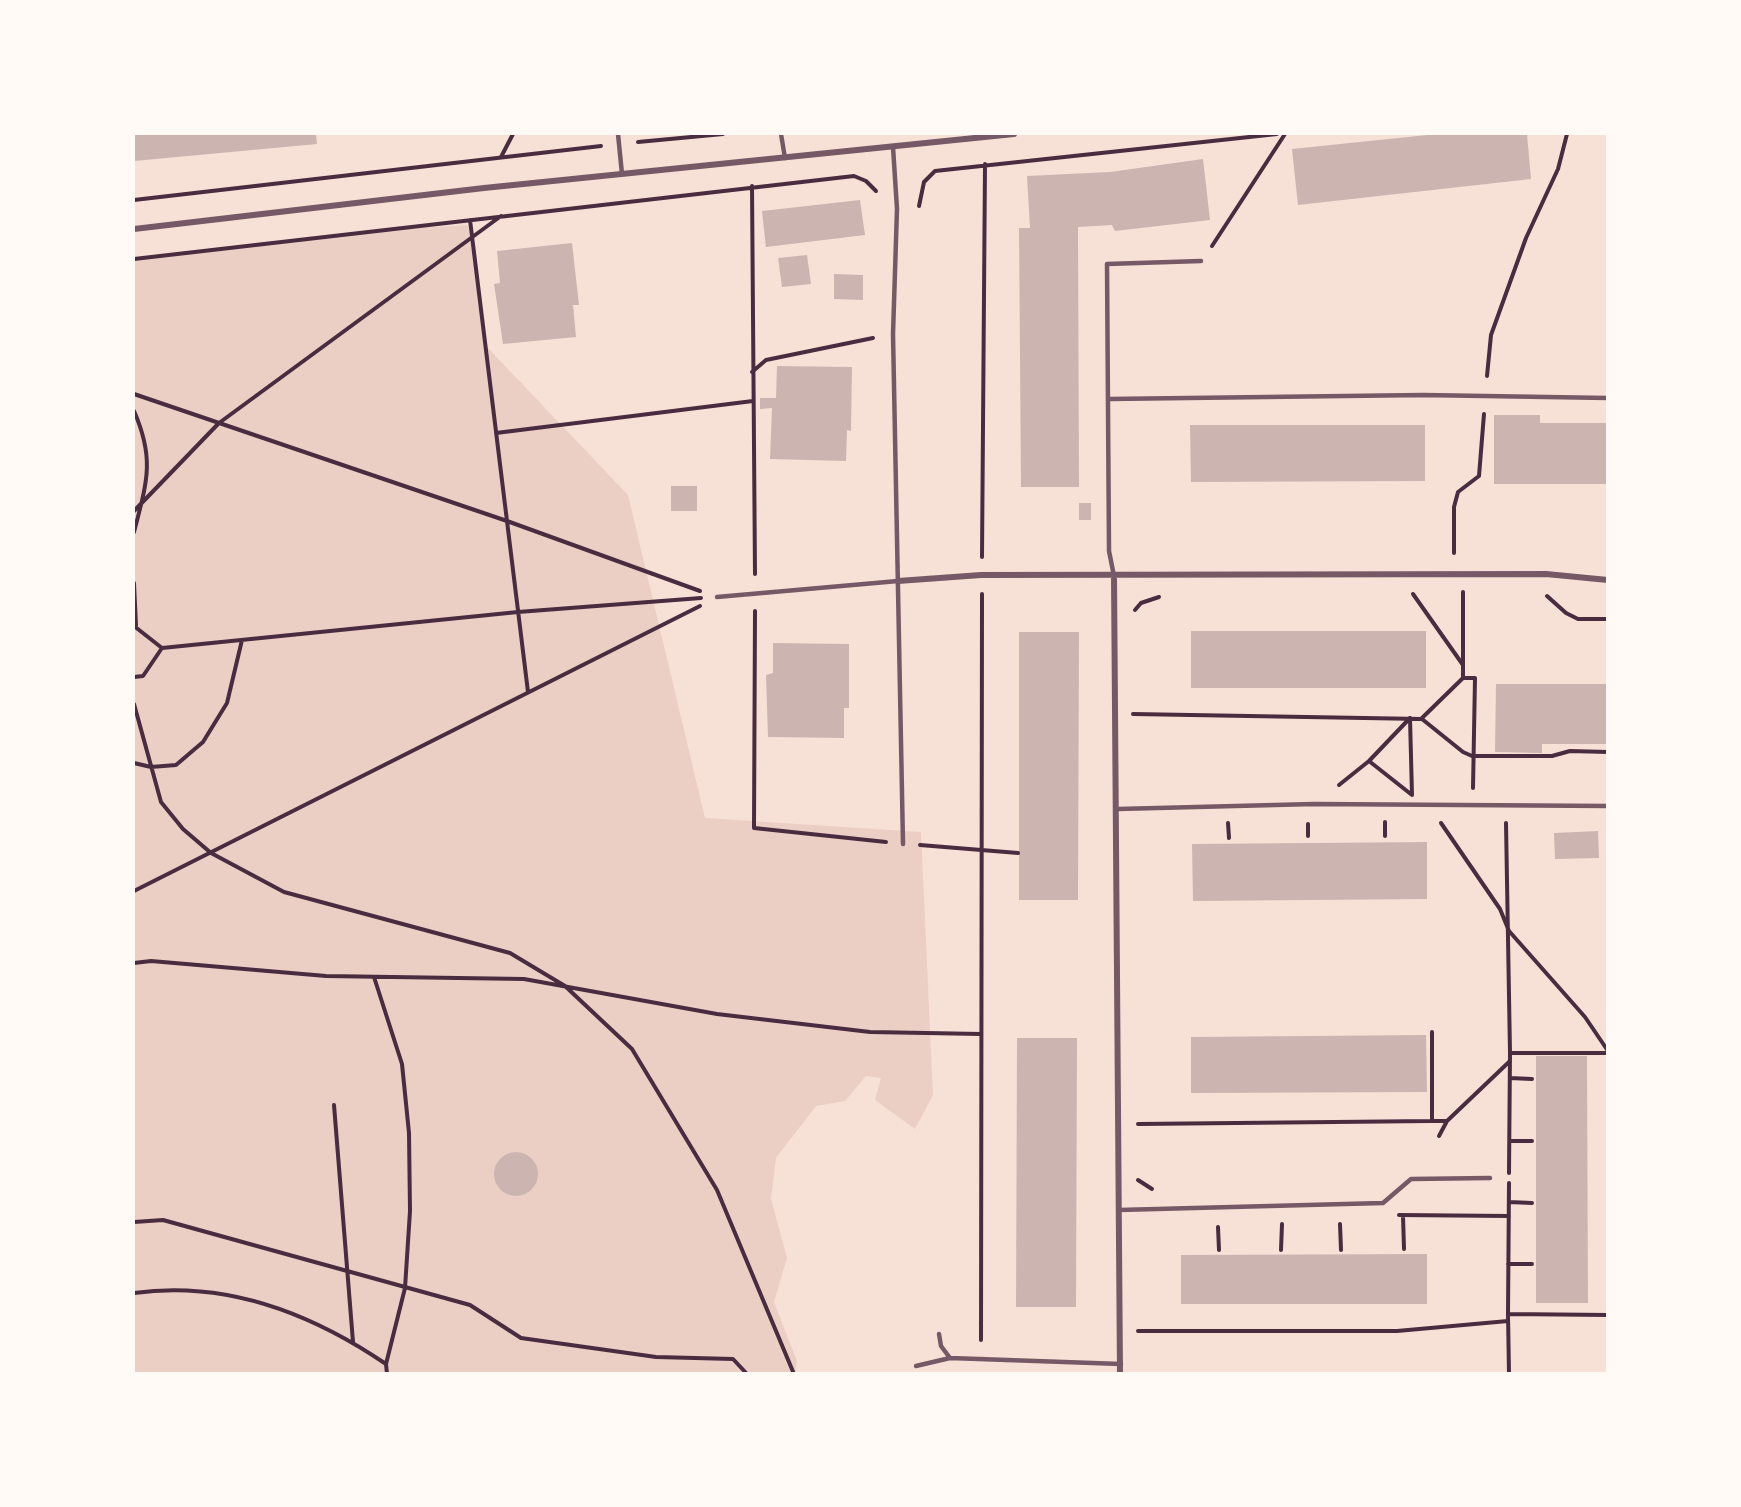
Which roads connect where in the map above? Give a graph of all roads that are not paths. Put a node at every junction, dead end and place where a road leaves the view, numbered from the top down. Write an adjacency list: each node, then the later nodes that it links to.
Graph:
1 (618, 134): 6 (lane)
2 (781, 134): 5 (lane)
3 (1014, 134): 4 (street)
4 (893, 147): 5 (street); 13 (lane)
5 (785, 158): 6 (street)
6 (622, 174): 7 (street)
7 (134, 229)
8 (1201, 261): 10 (lane)
9 (1608, 398): 10 (lane)
10 (1109, 399): 11 (lane)
11 (1114, 576): 12 (street); 13 (street); 16 (street)
12 (1608, 580)
13 (898, 582): 14 (lane); 17 (lane)
14 (717, 597)
15 (1608, 806): 16 (lane)
16 (1118, 809): 19 (street)
17 (903, 844)
18 (1490, 1178): 19 (lane)
19 (1119, 1210): 22 (street)
20 (939, 1334): 21 (lane)
21 (950, 1358): 22 (lane); 23 (lane)
22 (1120, 1364): 24 (street)
23 (916, 1366)
24 (1120, 1374)

